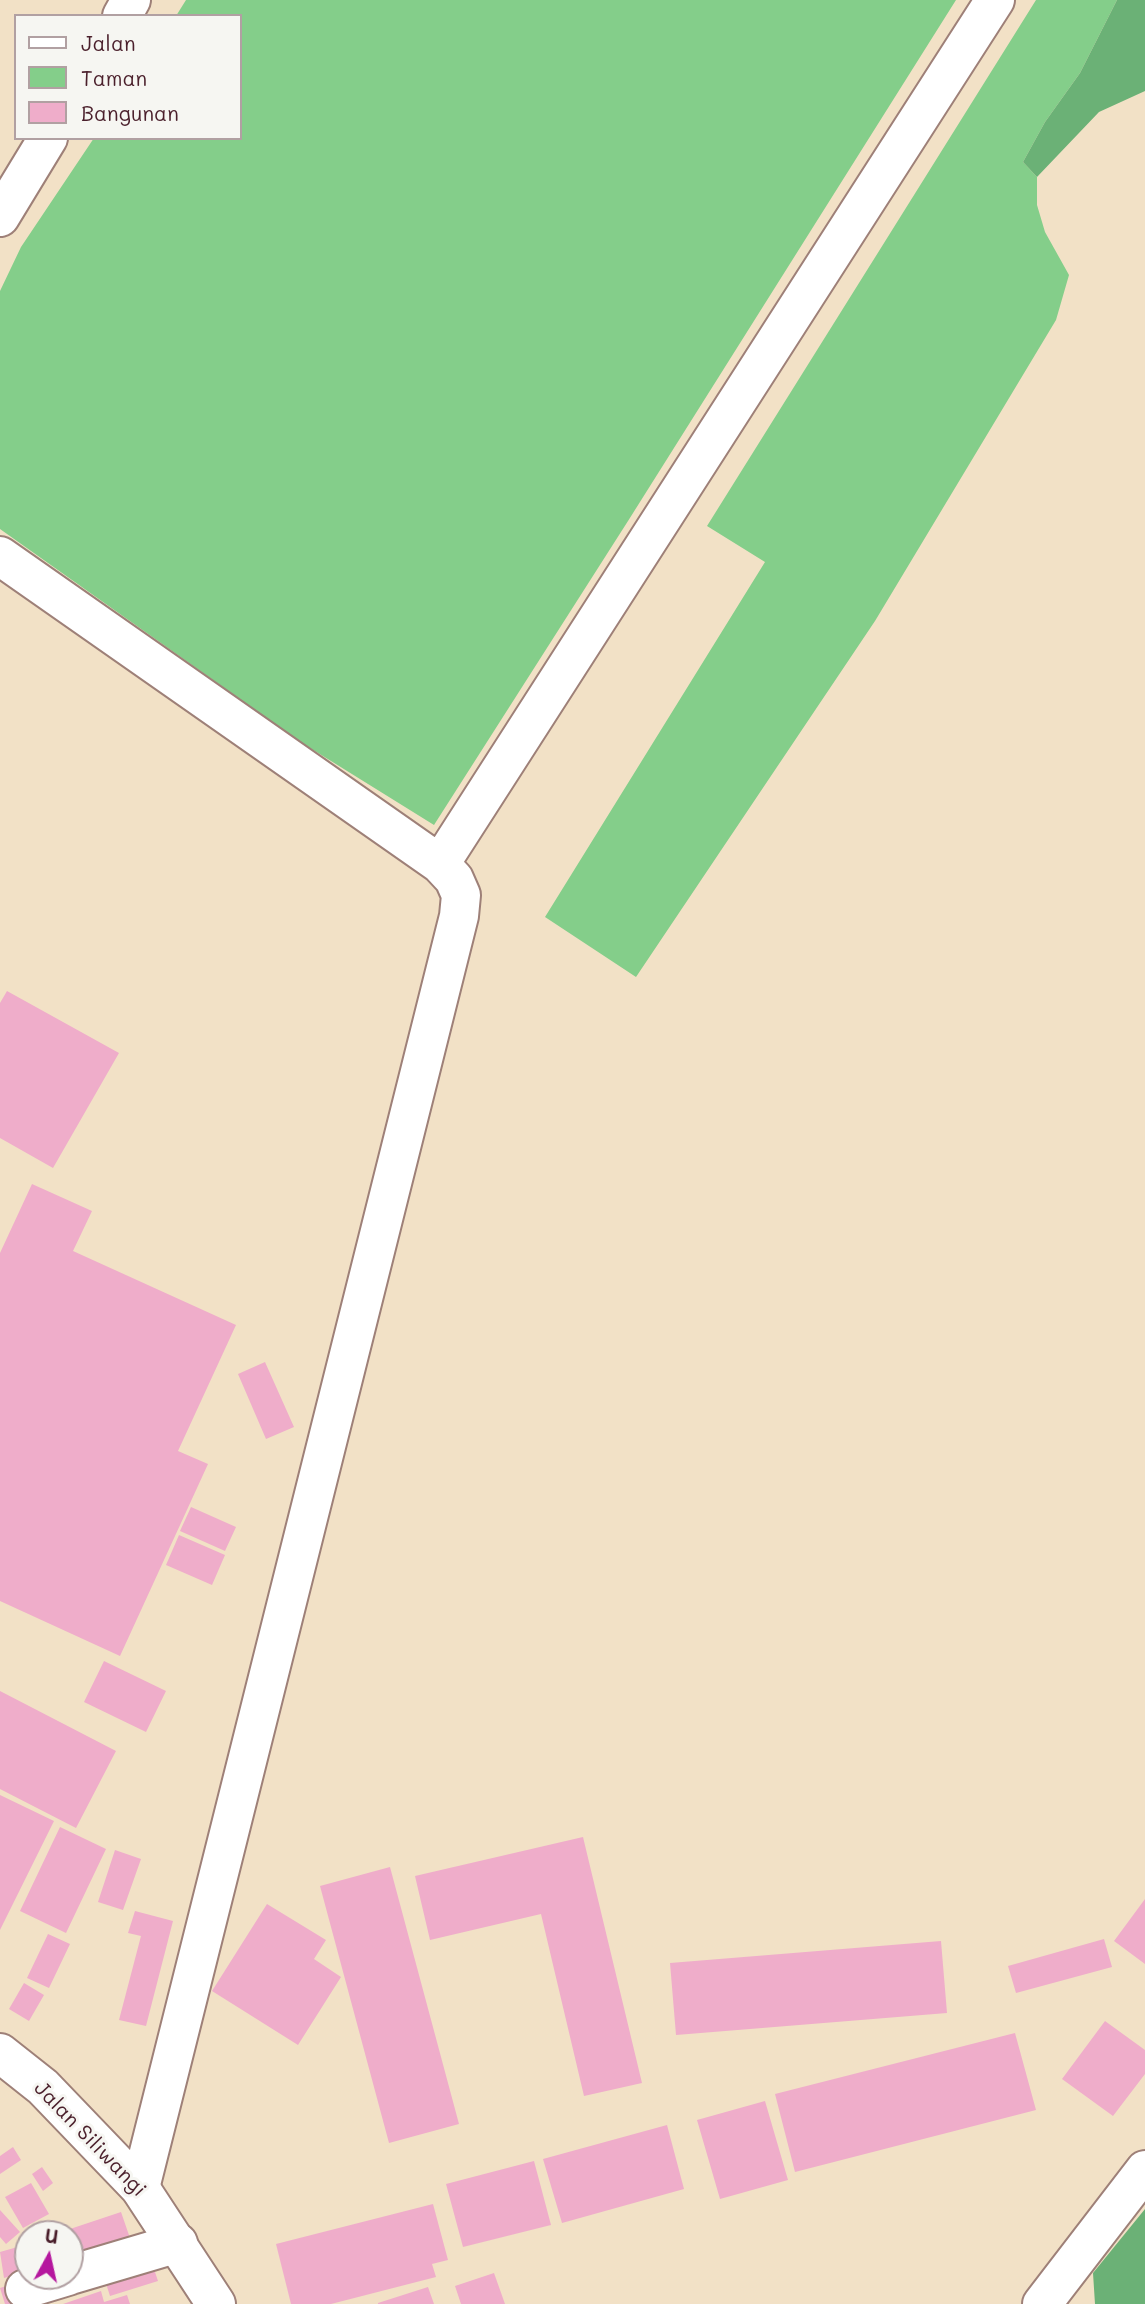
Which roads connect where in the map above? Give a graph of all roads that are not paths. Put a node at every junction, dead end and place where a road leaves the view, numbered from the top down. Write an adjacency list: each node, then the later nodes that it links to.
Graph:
1 (995, 0): 5 (street)
2 (47, 140): 3 (street)
3 (0, 217)
4 (0, 555): 5 (street)
5 (440, 864): 8 (street)
6 (0, 2053): 8 (street, Jalan Siliwangi)
7 (1145, 2170): 12 (street)
8 (140, 2188): 9 (street, Jalan Siliwangi)
9 (178, 2244): 10 (street); 11 (street, Jalan Siliwangi)
10 (84, 2272)
11 (216, 2304)
12 (1042, 2304)

